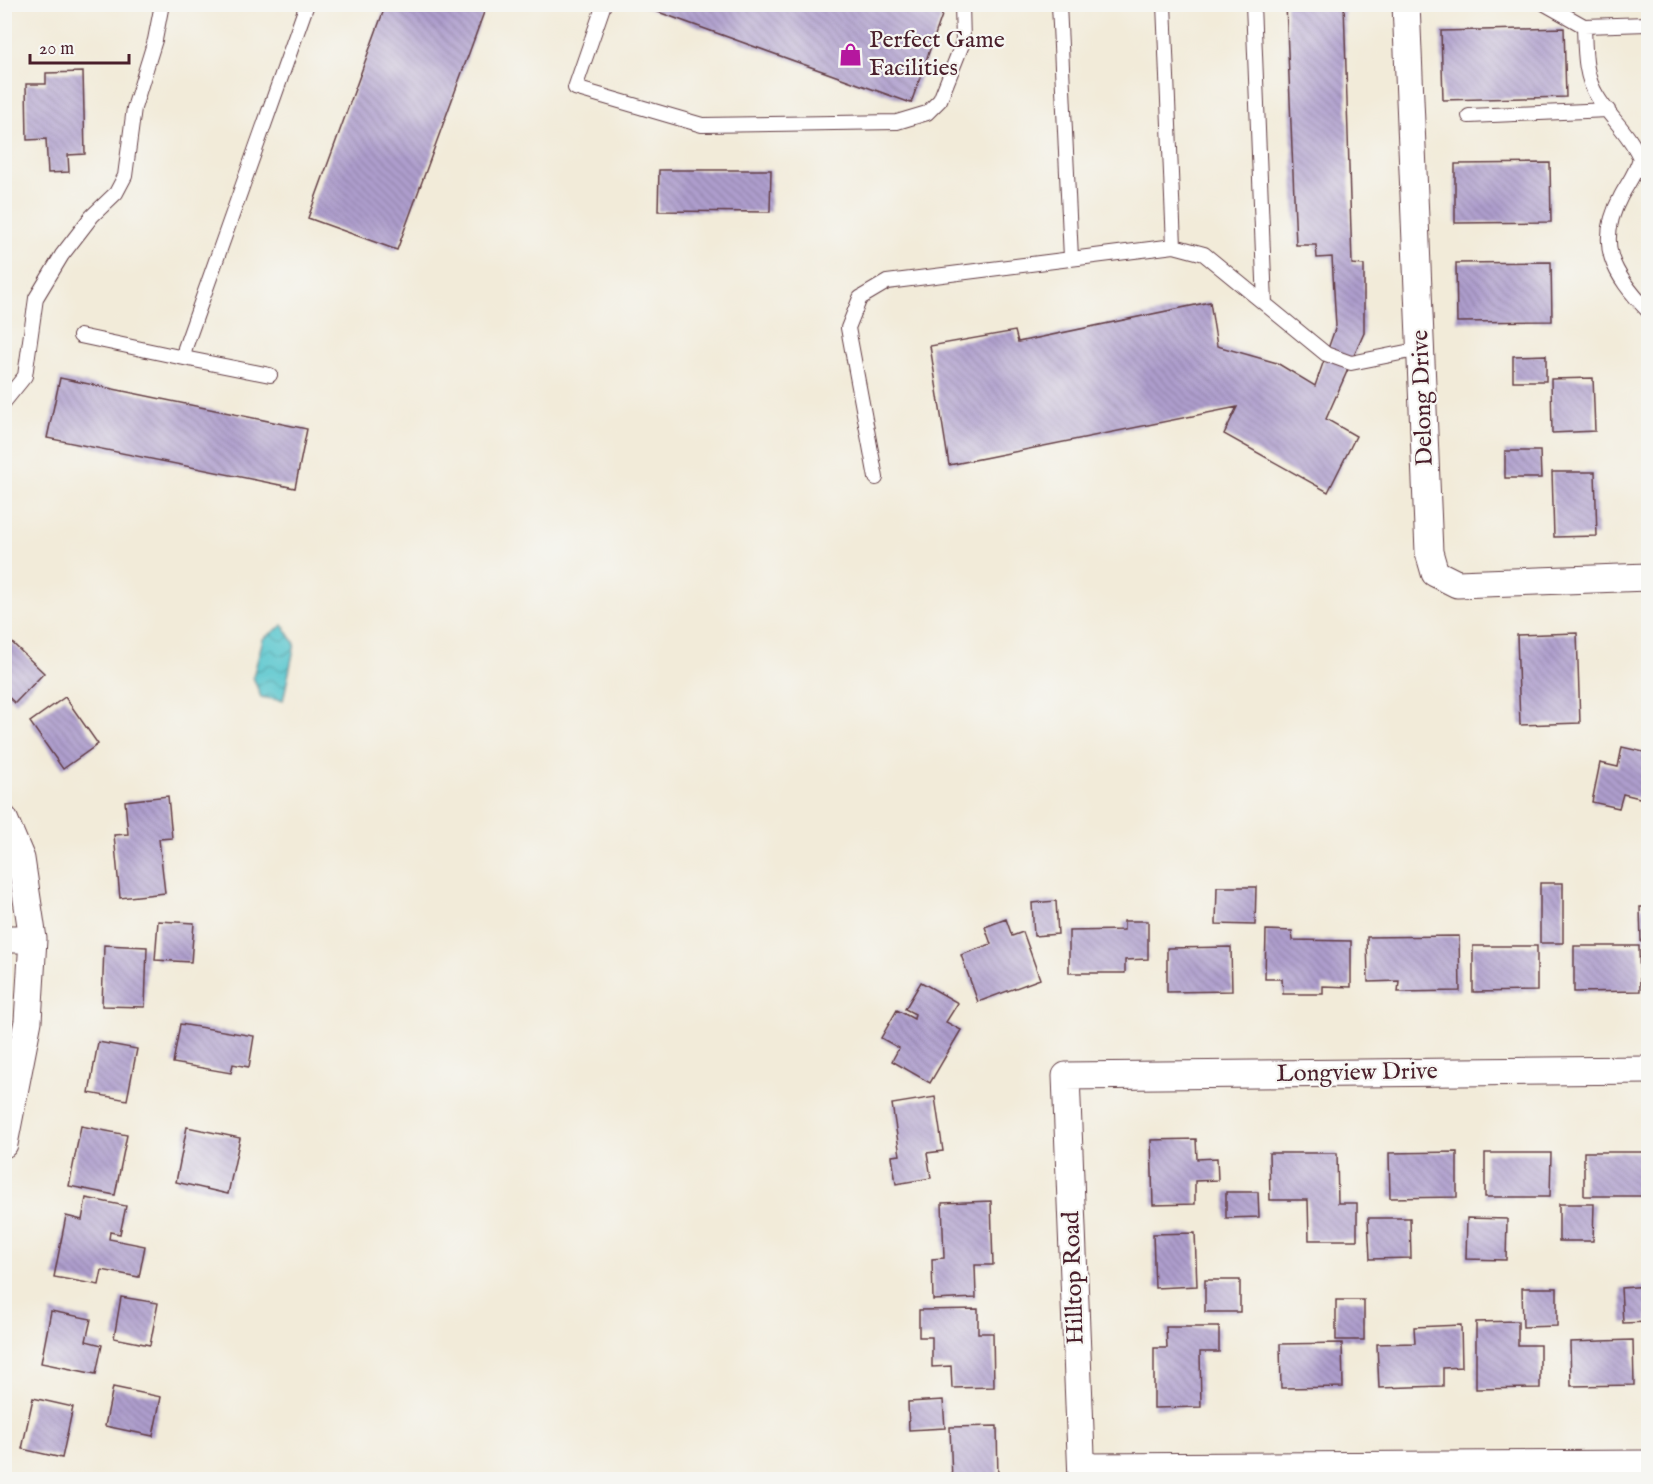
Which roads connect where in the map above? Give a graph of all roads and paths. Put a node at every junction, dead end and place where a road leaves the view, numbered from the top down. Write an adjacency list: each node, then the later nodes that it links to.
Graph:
1 (162, 4): 22 (lane)
2 (306, 4): 20 (lane)
3 (604, 4): 4 (lane)
4 (962, 4)
5 (1059, 4): 15 (lane)
6 (1164, 4): 14 (lane)
7 (1253, 4): 16 (lane)
8 (1406, 4): 19 (street, Delong Drive)
9 (1545, 4): 11 (lane)
10 (1648, 24): 11 (lane)
11 (1584, 26): 12 (lane)
12 (1608, 110): 13 (lane); 17 (lane)
13 (1469, 116)
14 (1173, 246): 15 (lane); 16 (lane)
15 (1071, 258): 23 (lane)
16 (1265, 304): 19 (lane)
17 (1648, 311)
18 (80, 336): 20 (lane)
19 (1421, 349): 24 (street, Delong Drive)
20 (184, 358): 21 (lane)
21 (270, 375)
22 (4, 402)
23 (876, 478)
24 (1648, 576)
25 (4, 819): 27 (street)
26 (4, 939): 27 (street)
27 (33, 939): 30 (street)
28 (1648, 1070): 29 (street, Longview Drive)
29 (1066, 1076): 32 (street, Hilltop Road)
30 (4, 1144)
31 (1648, 1464): 32 (street)
32 (1082, 1473)

